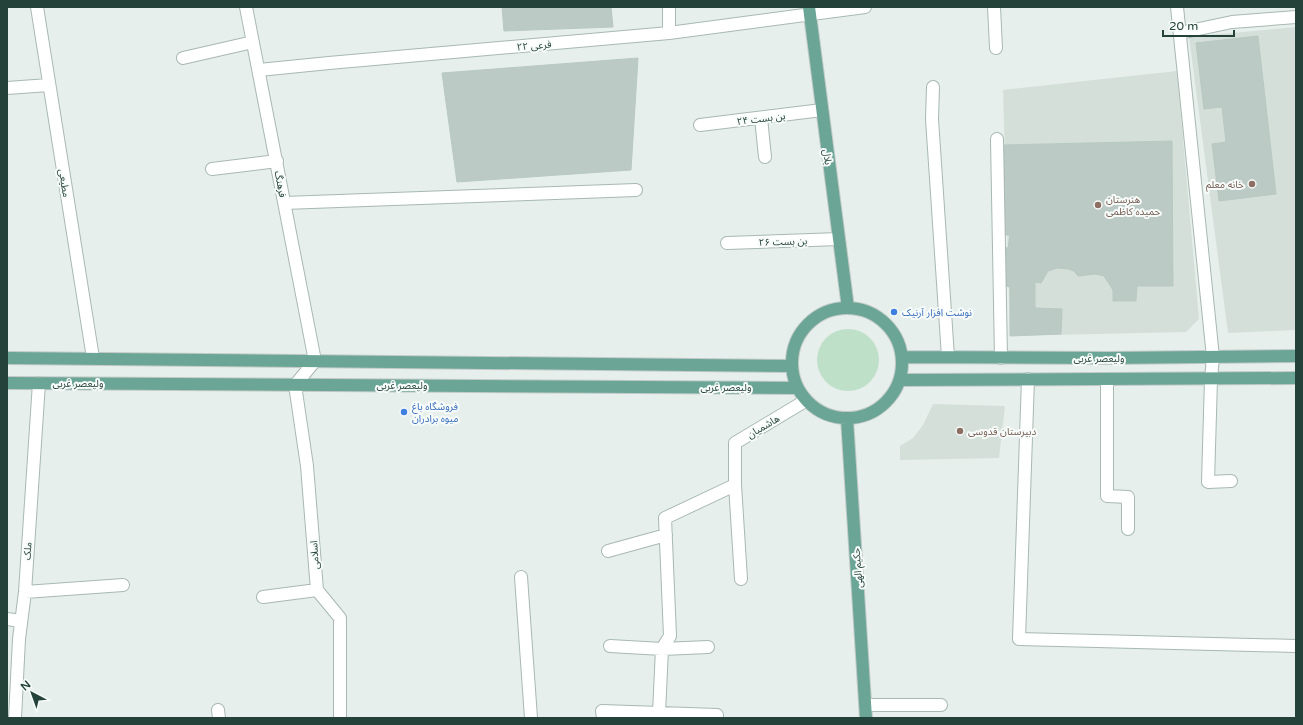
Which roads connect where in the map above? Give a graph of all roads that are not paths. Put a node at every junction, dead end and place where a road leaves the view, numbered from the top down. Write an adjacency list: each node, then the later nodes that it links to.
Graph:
1 (37, 7): 15 (street, مطیعی)
2 (246, 7): 11 (street, فرهنگ)
3 (669, 7): 9 (street)
4 (864, 7): 7 (street, فرعی ۲۲)
5 (994, 7): 12 (street)
6 (1177, 7): 10 (street)
7 (809, 11): 9 (street, فرعی ۲۲); 18 (main road, بلال)
8 (1296, 17): 10 (street)
9 (670, 33): 14 (street, فرعی ۲۲)
10 (1180, 33): 33 (street)
11 (253, 42): 13 (street); 14 (street, فرهنگ)
12 (996, 48)
13 (183, 58)
14 (259, 70): 23 (street, فرهنگ)
15 (49, 85): 17 (street); 35 (street, مطیعی)
16 (933, 87): 32 (street)
17 (7, 88)
18 (822, 110): 19 (street, بن بست ۲۴); 27 (main road, بلال)
19 (761, 118): 20 (street, بن بست ۲۴); 22 (street)
20 (700, 125)
21 (997, 139): 36 (street)
22 (765, 157)
23 (277, 161): 24 (street); 26 (street, فرهنگ)
24 (212, 169)
25 (636, 190): 26 (street)
26 (284, 203): 37 (street, فرهنگ)
27 (839, 239): 28 (street, بن بست ۲۶); 29 (main road, بلال)
28 (727, 243)
29 (848, 308): 31 (main road); 38 (main road)
30 (1296, 356): 33 (main road, ولیعصر غربی)
31 (902, 357): 32 (main road, ولیعصر غربی); 43 (main road)
32 (948, 357): 36 (main road, ولیعصر غربی)
33 (1214, 357): 36 (main road, ولیعصر غربی); 39 (street)
34 (7, 358): 35 (main road)
35 (93, 358): 37 (main road)
36 (1001, 358)
37 (316, 361): 38 (main road); 46 (street)
38 (792, 366): 47 (main road)
39 (1211, 378): 40 (main road); 42 (main road); 50 (street)
40 (1296, 378)
41 (1028, 379): 42 (main road); 43 (main road); 64 (street)
42 (1107, 379): 52 (street)
43 (900, 380): 49 (main road)
44 (7, 383): 45 (main road, ولیعصر غربی)
45 (39, 383): 46 (main road, ولیعصر غربی); 59 (street, ملک)
46 (296, 384): 47 (main road, ولیعصر غربی); 58 (street, اسلامی)
47 (797, 388): 48 (main road)
48 (806, 400): 49 (main road); 51 (street, هاشمیان)
49 (847, 419): 67 (main road, حکیم الهی)
50 (1231, 481)
51 (735, 485): 53 (street); 56 (street)
52 (1128, 529)
53 (666, 535): 54 (street); 66 (street)
54 (608, 551)
55 (521, 578): 73 (street)
56 (741, 579)
57 (123, 585): 59 (street)
58 (317, 590): 60 (street); 72 (street)
59 (25, 592): 62 (street, ملک)
60 (263, 597)
61 (7, 619): 62 (street)
62 (21, 621): 69 (street, ملک)
63 (610, 646): 66 (street)
64 (1296, 646)
65 (708, 647): 66 (street)
66 (662, 649): 70 (street)
67 (866, 705): 68 (street); 75 (main road, حکیم الهی)
68 (941, 705)
69 (13, 711)
70 (659, 713): 71 (street); 74 (street)
71 (717, 717)
72 (340, 718)
73 (531, 718)
74 (603, 718)
75 (866, 718)

